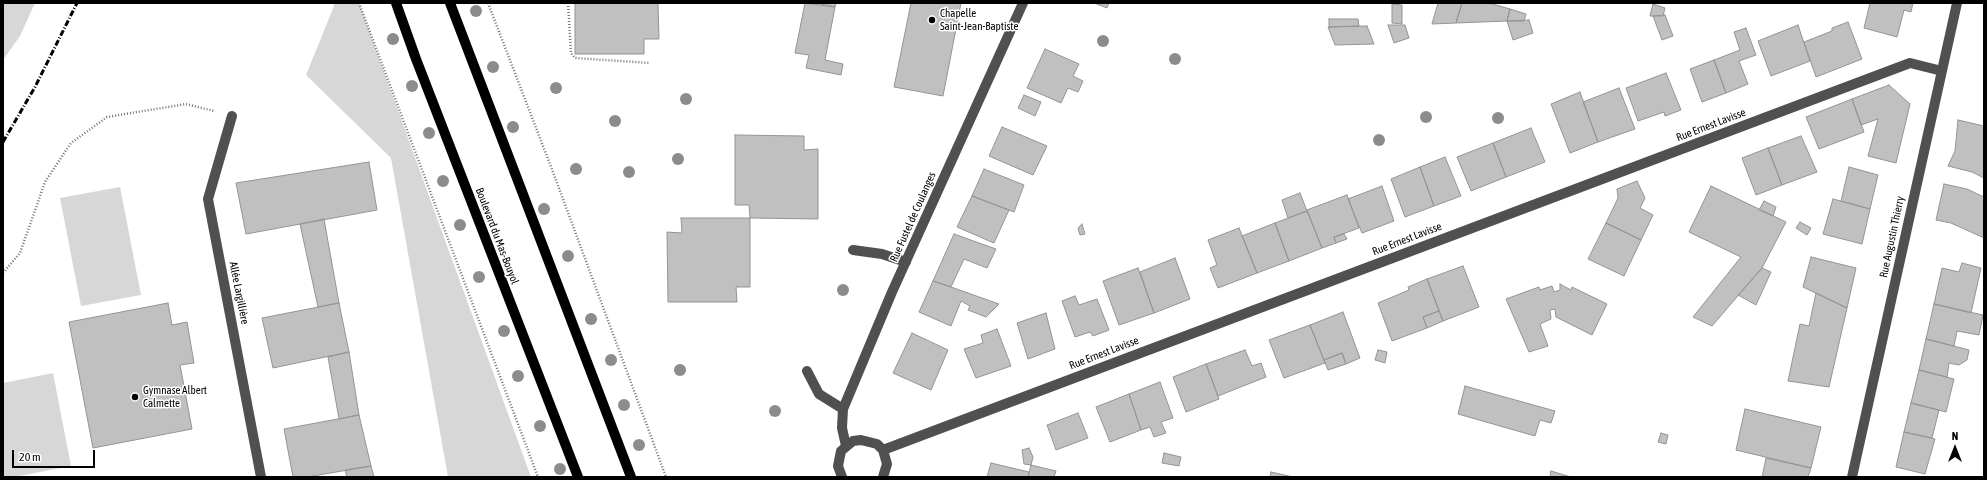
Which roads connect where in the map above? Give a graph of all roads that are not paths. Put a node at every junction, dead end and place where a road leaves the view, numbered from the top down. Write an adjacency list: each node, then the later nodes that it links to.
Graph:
1 (396, 3): 14 (main road, Boulevard du Mas-Bouyol)
2 (450, 3): 15 (main road)
3 (1023, 3): 8 (street, Rue Fustel de Coulanges)
4 (1957, 3): 5 (street, Rue Augustin Thierry)
5 (1942, 71): 12 (street, Rue Ernest Lavisse); 18 (street, Rue Augustin Thierry)
6 (232, 116): 13 (street, Allée Largillière)
7 (853, 250): 8 (street)
8 (906, 262): 10 (street, Rue Fustel de Coulanges)
9 (807, 371): 10 (street)
10 (843, 409): 11 (street, Rue Fustel de Coulanges)
11 (846, 446): 12 (street); 16 (street)
12 (883, 450): 17 (street)
13 (261, 477)
14 (578, 477)
15 (630, 477)
16 (842, 477)
17 (883, 477)
18 (1852, 477)

